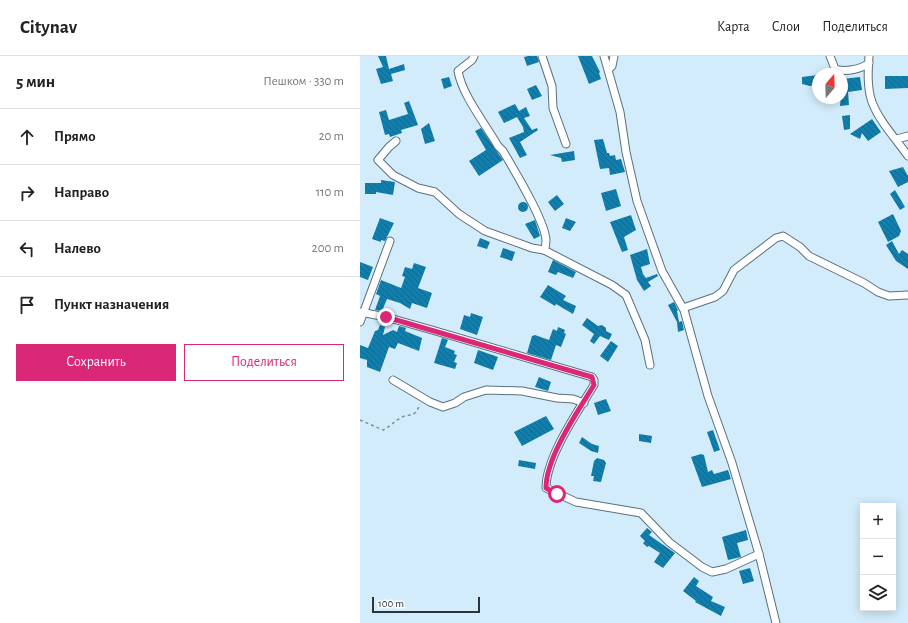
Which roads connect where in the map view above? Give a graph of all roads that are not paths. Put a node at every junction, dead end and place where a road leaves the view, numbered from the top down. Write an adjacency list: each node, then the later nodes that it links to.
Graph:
1 (474, 56): 14 (street)
2 (542, 56): 11 (street)
3 (604, 56): 7 (street)
4 (614, 56): 7 (street)
5 (830, 56): 6 (street)
6 (869, 60): 9 (street)
7 (609, 70): 16 (street)
8 (908, 136): 9 (street)
9 (897, 139): 12 (street)
10 (396, 141): 14 (street)
11 (566, 144)
12 (908, 156)
13 (390, 241): 17 (street)
14 (544, 250): 19 (street)
15 (908, 295): 16 (street)
16 (683, 308): 22 (street)
17 (362, 312): 18 (street); 21 (street)
18 (360, 322)
19 (650, 365)
20 (393, 380): 21 (street)
21 (584, 403): 22 (street)
22 (759, 554): 23 (street)
23 (776, 623)

